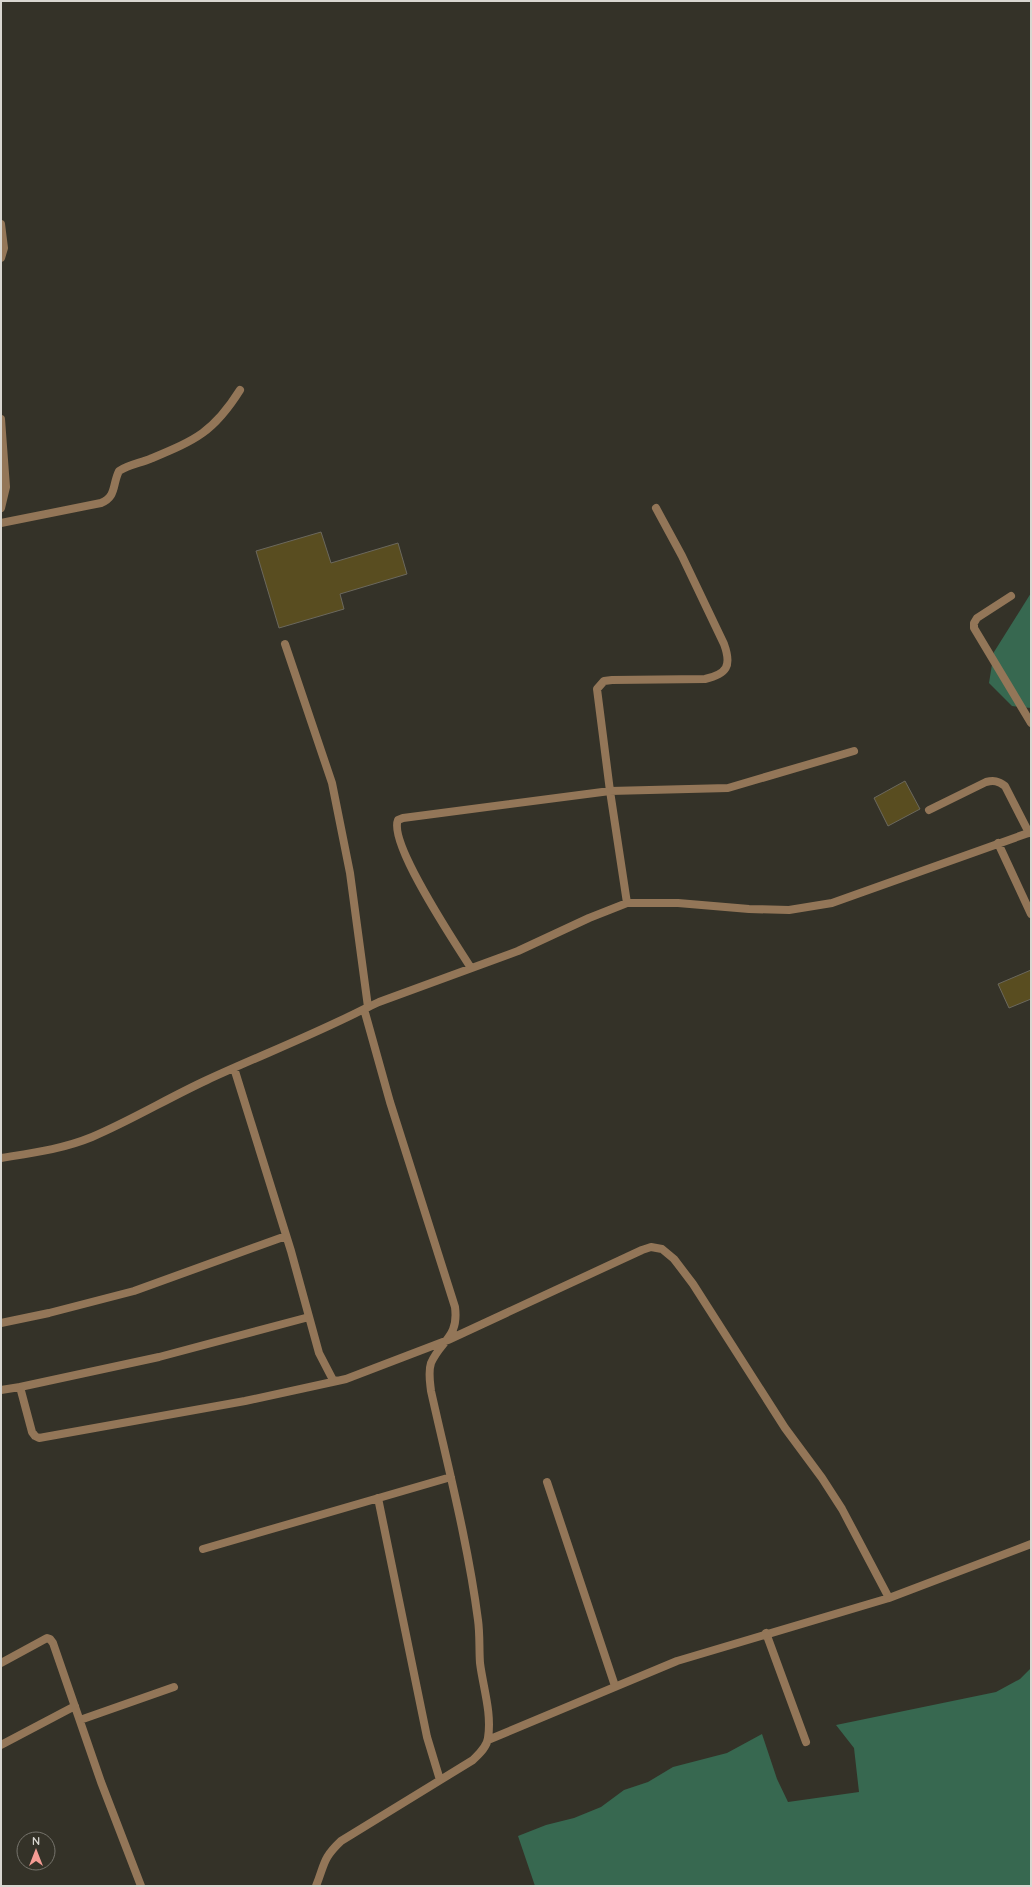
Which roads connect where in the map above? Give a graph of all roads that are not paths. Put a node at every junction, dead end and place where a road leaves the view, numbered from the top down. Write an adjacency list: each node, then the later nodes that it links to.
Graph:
1 (1, 224): 2 (street)
2 (1, 258)
3 (240, 390): 7 (street)
4 (1, 419): 5 (street)
5 (1, 508)
6 (656, 508): 12 (street)
7 (1, 523)
8 (1011, 596): 10 (street)
9 (285, 644): 19 (street)
10 (1031, 723)
11 (854, 751): 12 (street)
12 (610, 790): 16 (street); 18 (street)
13 (929, 810): 14 (street)
14 (1030, 832): 15 (street)
15 (998, 843): 16 (street); 17 (street)
16 (627, 903): 18 (street)
17 (1031, 914)
18 (471, 968): 19 (street)
19 (366, 1008): 20 (street); 25 (street)
20 (234, 1068): 21 (street); 22 (street)
21 (1, 1158)
22 (286, 1236): 23 (street); 24 (street)
23 (309, 1316): 26 (street); 27 (street)
24 (1, 1323)
25 (448, 1340): 26 (street); 29 (street); 34 (street)
26 (337, 1381): 27 (street)
27 (20, 1387): 28 (street)
28 (1, 1390)
29 (451, 1477): 31 (street); 41 (street)
30 (547, 1482): 37 (street)
31 (378, 1498): 33 (street); 44 (street)
32 (1031, 1544): 34 (street)
33 (203, 1549)
34 (889, 1598): 35 (street)
35 (766, 1633): 37 (street); 42 (street)
36 (1, 1663): 39 (street)
37 (615, 1686): 41 (street)
38 (174, 1687): 40 (street)
39 (75, 1706): 40 (street); 43 (street)
40 (80, 1720): 45 (street)
41 (488, 1740): 44 (street)
42 (806, 1742)
43 (1, 1745)
44 (440, 1780): 46 (street)
45 (141, 1886)
46 (316, 1886)

